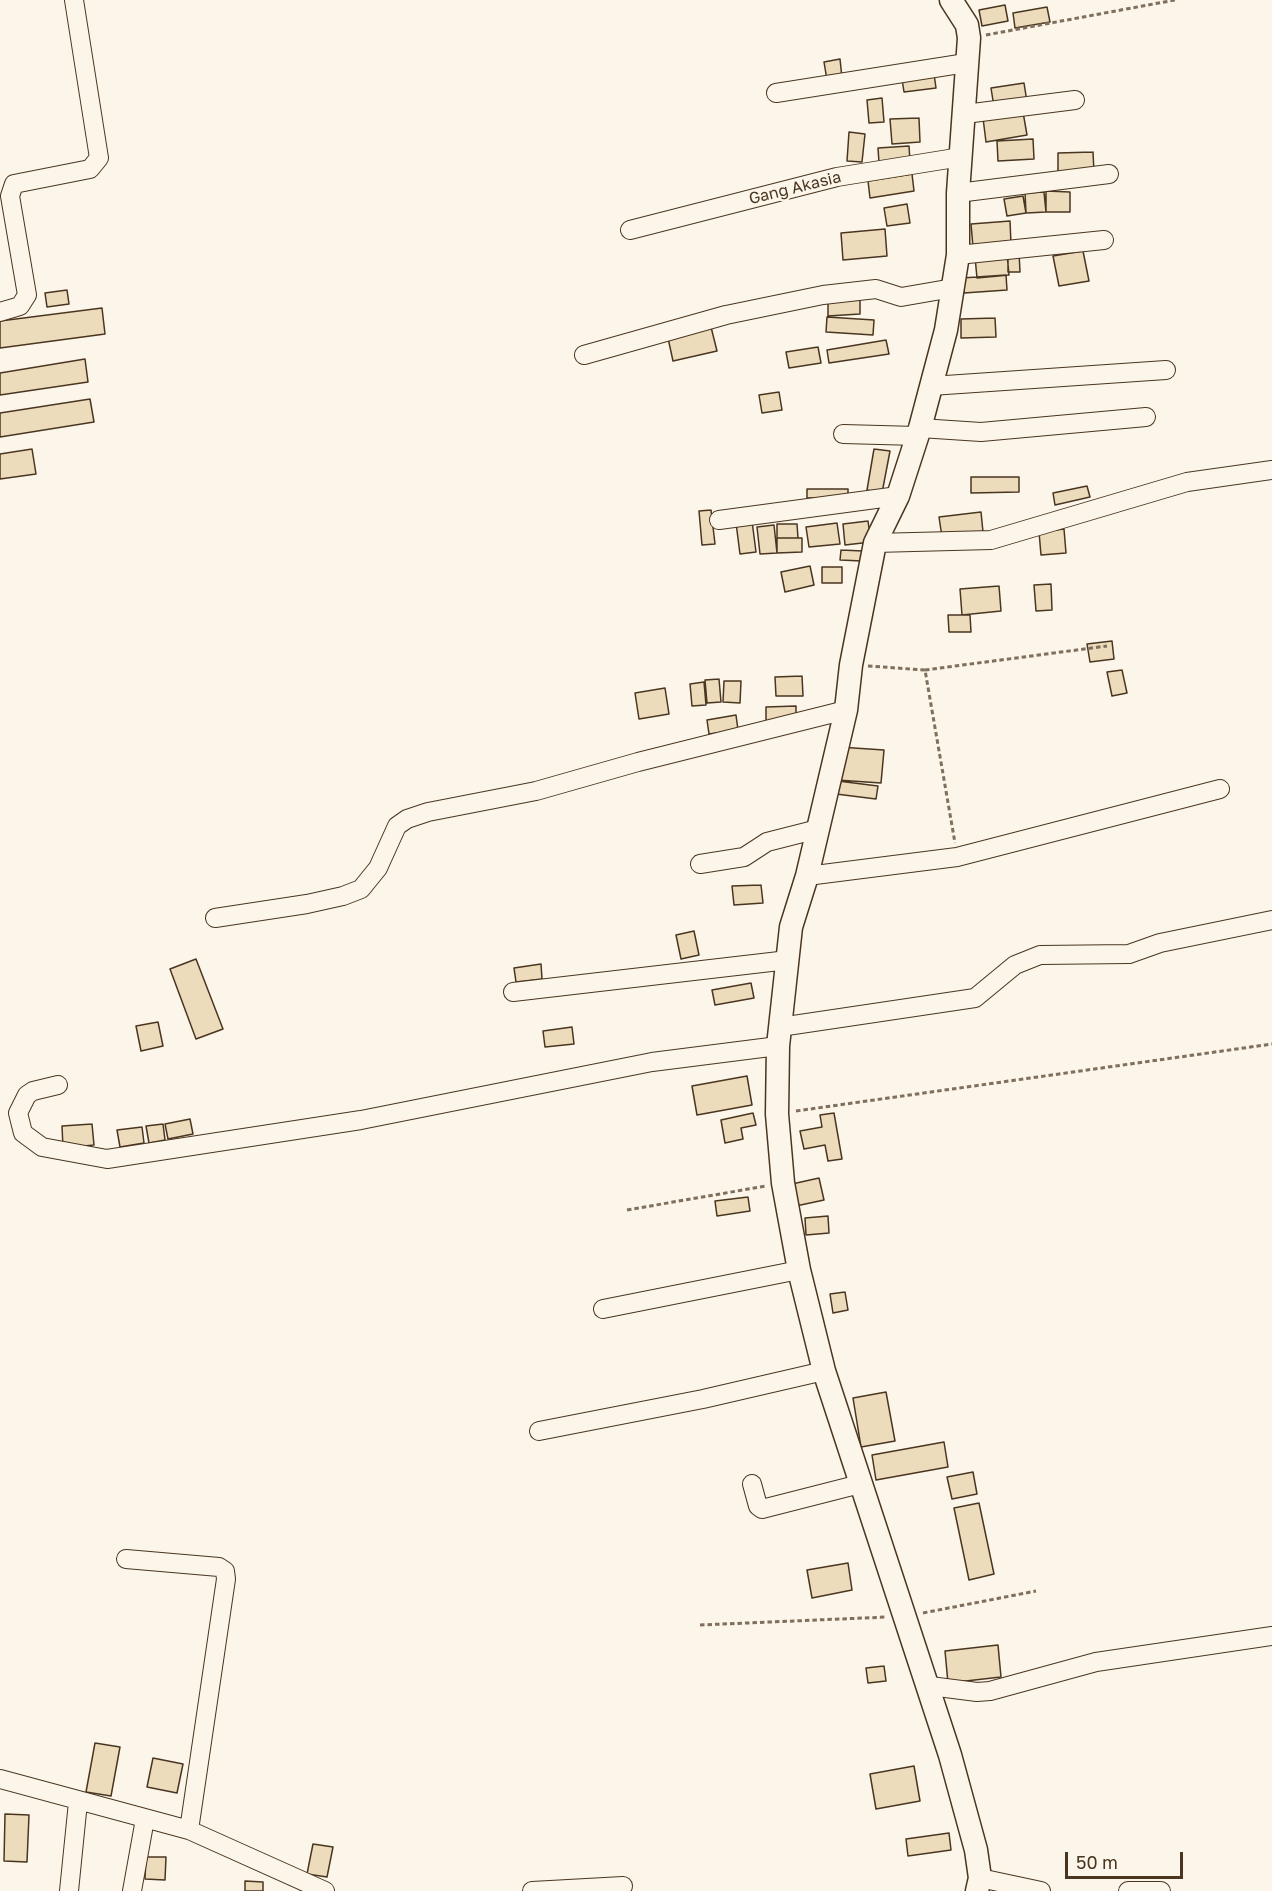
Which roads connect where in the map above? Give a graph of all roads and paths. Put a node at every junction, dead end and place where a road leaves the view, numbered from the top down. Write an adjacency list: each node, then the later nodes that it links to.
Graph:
1 (74, 0): 16 (street)
2 (951, 0): 4 (main road)
3 (1175, 0): 4 (path)
4 (969, 38): 5 (main road)
5 (966, 63): 6 (street); 8 (main road)
6 (776, 93)
7 (1075, 100): 8 (street)
8 (965, 114): 9 (main road)
9 (962, 157): 11 (main road); 12 (street, Gang Akasia)
10 (1109, 174): 11 (street)
11 (958, 193): 14 (main road)
12 (630, 230)
13 (1104, 240): 14 (street)
14 (958, 255): 15 (main road)
15 (953, 288): 17 (street); 19 (main road)
16 (0, 312)
17 (584, 355)
18 (1166, 370): 19 (street)
19 (931, 386): 21 (main road)
20 (1146, 417): 21 (street)
21 (919, 432): 22 (street); 24 (main road)
22 (843, 435)
23 (1272, 470): 26 (street)
24 (898, 496): 25 (street); 26 (main road)
25 (719, 520)
26 (875, 543): 28 (main road)
27 (1107, 646): 29 (path)
28 (851, 665): 29 (path); 30 (main road)
29 (925, 670): 33 (path)
30 (846, 710): 32 (main road); 36 (street)
31 (1220, 789): 33 (street)
32 (818, 829): 34 (street); 35 (main road)
33 (957, 857): 35 (street)
34 (700, 864)
35 (807, 876): 38 (main road)
36 (215, 918)
37 (1272, 920): 40 (street)
38 (788, 960): 39 (street); 40 (main road)
39 (513, 992)
40 (779, 1037): 42 (street); 43 (main road)
41 (1272, 1044): 43 (path)
42 (58, 1085)
43 (777, 1114): 44 (main road)
44 (783, 1183): 45 (path); 46 (main road)
45 (627, 1210)
46 (799, 1270): 47 (street); 48 (main road)
47 (603, 1309)
48 (824, 1371): 49 (street); 51 (main road)
49 (539, 1431)
50 (752, 1484): 51 (street)
51 (860, 1484): 54 (main road)
52 (126, 1559): 61 (street)
53 (1036, 1591): 54 (path)
54 (904, 1616): 55 (path); 57 (main road)
55 (700, 1625)
56 (1272, 1636): 57 (street)
57 (930, 1686): 62 (main road)
58 (0, 1779): 59 (street)
59 (78, 1802): 60 (street); 64 (street)
60 (144, 1819): 61 (street); 65 (street)
61 (189, 1830): 66 (street)
62 (978, 1884): 68 (street)
63 (623, 1886): 67 (street)
64 (69, 1891)
65 (132, 1891)
66 (325, 1891)
67 (532, 1891)
68 (1041, 1891)
69 (1128, 1891): 70 (street)
70 (1161, 1891)

